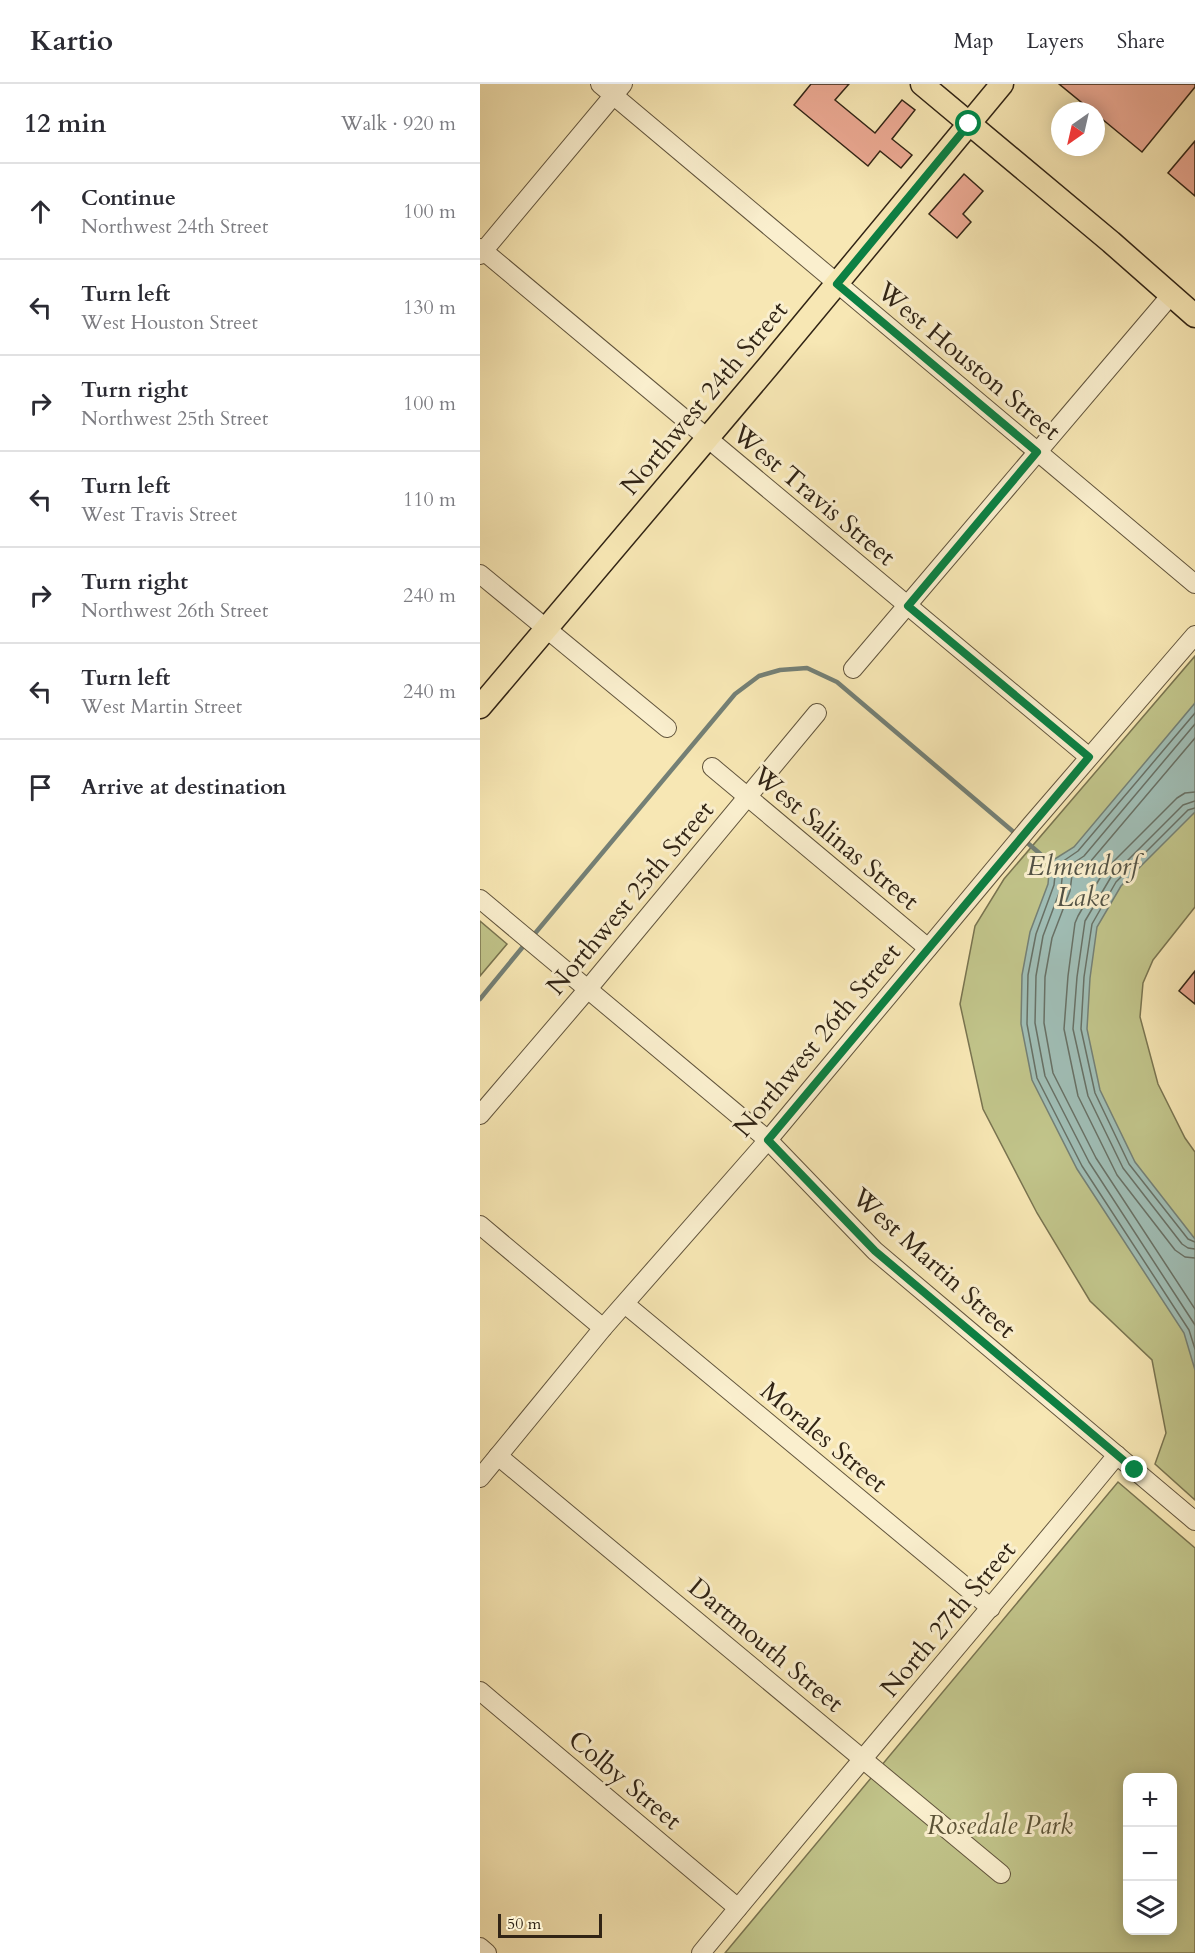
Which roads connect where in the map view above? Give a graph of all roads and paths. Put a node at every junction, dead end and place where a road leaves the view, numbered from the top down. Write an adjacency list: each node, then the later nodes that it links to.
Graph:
1 (922, 84): 4 (main road)
2 (1002, 84): 4 (main road, Northwest 24th Street)
3 (612, 88): 5 (street); 6 (street, West Houston Street)
4 (969, 124): 6 (main road, Northwest 24th Street); 7 (main road)
5 (481, 251): 9 (street, West Travis Street)
6 (837, 284): 9 (main road, Northwest 24th Street); 10 (street, West Houston Street)
7 (1171, 295): 8 (main road); 10 (street)
8 (1195, 316)
9 (707, 439): 13 (street, West Travis Street); 14 (main road, Northwest 24th Street)
10 (1037, 452): 12 (street, West Houston Street); 13 (street)
11 (480, 574): 14 (street)
12 (1195, 584)
13 (908, 606): 16 (street); 20 (street, West Travis Street)
14 (546, 629): 17 (main road, Northwest 24th Street); 19 (street)
15 (1195, 635): 20 (street, Northwest 26th Street)
16 (853, 669)
17 (480, 707)
18 (818, 713): 22 (street, Northwest 25th Street)
19 (667, 729)
20 (1089, 757): 24 (street, Northwest 26th Street)
21 (712, 767): 22 (street, West Salinas Street)
22 (748, 797): 24 (street, West Salinas Street); 25 (street, Northwest 25th Street)
23 (480, 899): 25 (street, West Martin Street)
24 (928, 948): 27 (street, Northwest 26th Street)
25 (587, 990): 26 (street, Northwest 25th Street); 27 (street, West Martin Street)
26 (480, 1115)
27 (768, 1140): 29 (street, Northwest 26th Street); 31 (street, West Martin Street)
28 (480, 1225): 30 (street)
29 (625, 1304): 30 (street, Northwest 26th Street); 35 (street, Morales Street)
30 (603, 1328): 32 (street, Northwest 26th Street)
31 (1117, 1455): 34 (street, West Martin Street); 35 (street, North 27th Street)
32 (498, 1456): 33 (street, Northwest 26th Street); 37 (street, Dartmouth Street)
33 (480, 1478)
34 (1195, 1521)
35 (991, 1608): 37 (street, North 27th Street)
36 (480, 1692): 39 (street, Colby Street)
37 (863, 1758): 38 (street, Dartmouth Street); 39 (street, North 27th Street)
38 (1001, 1874)
39 (738, 1908): 42 (street, North 27th Street)
40 (480, 1947): 41 (street)
41 (487, 1953)
42 (701, 1953)

